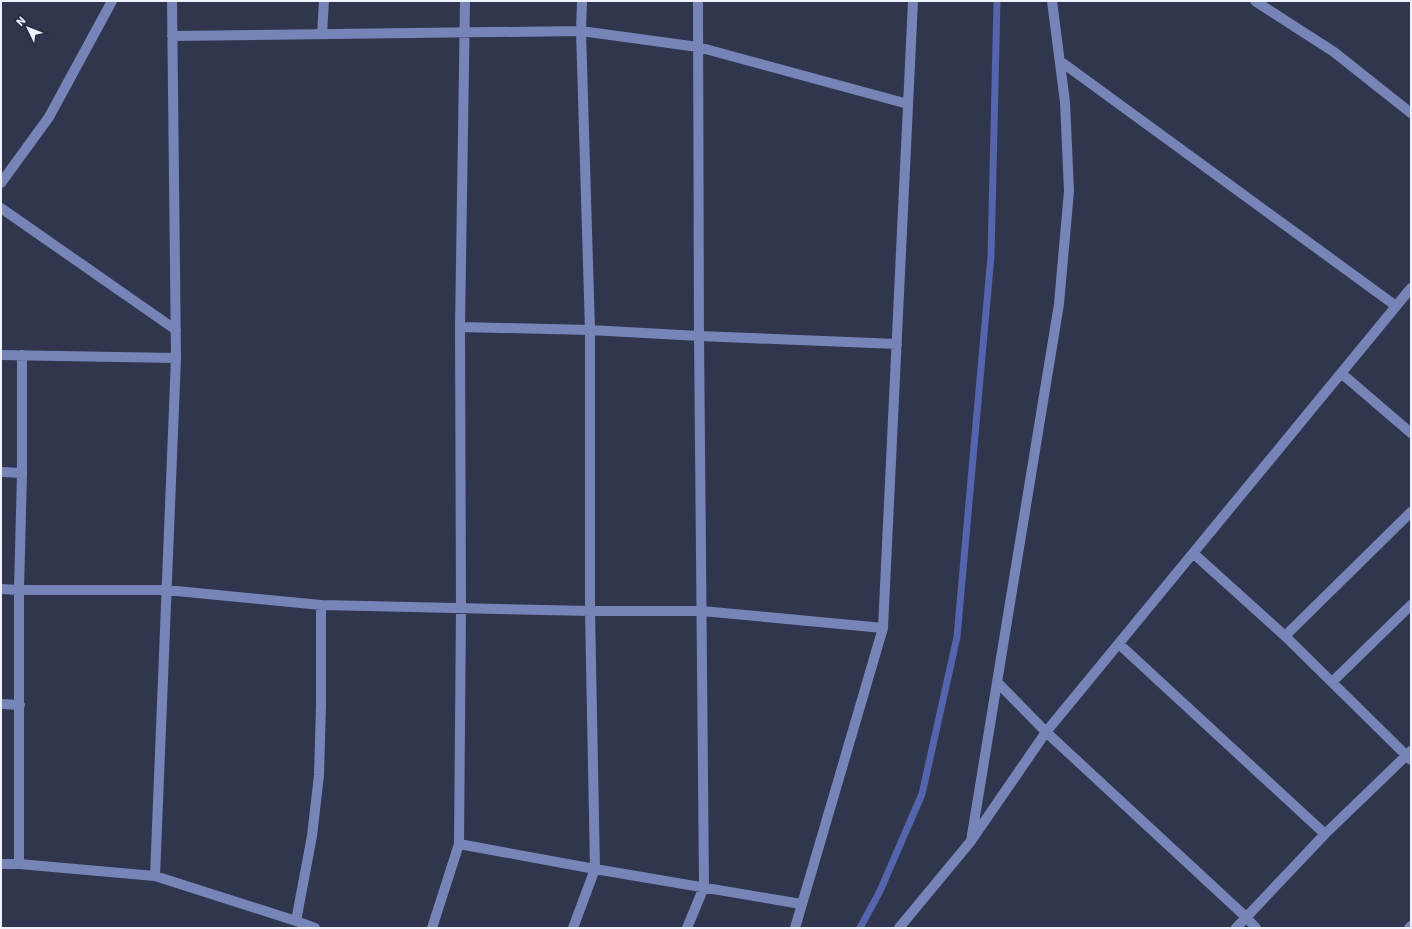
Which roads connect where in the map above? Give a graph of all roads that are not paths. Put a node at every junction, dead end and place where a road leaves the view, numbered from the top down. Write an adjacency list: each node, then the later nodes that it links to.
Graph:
1 (112, 1): 18 (street)
2 (172, 1): 13 (street)
3 (324, 1): 12 (street)
4 (465, 1): 11 (street)
5 (582, 1): 10 (street)
6 (698, 1): 14 (street)
7 (913, 1): 16 (street)
8 (1052, 1): 15 (street)
9 (1255, 1): 17 (street)
10 (581, 31): 11 (street); 14 (street); 24 (street)
11 (466, 33): 12 (street); 22 (street)
12 (322, 34): 13 (street)
13 (172, 36): 23 (street)
14 (698, 47): 16 (street); 25 (street)
15 (1060, 61): 21 (street); 47 (street)
16 (908, 104): 26 (street)
17 (1411, 113)
18 (1, 183)
19 (1, 208): 23 (street)
20 (1411, 288): 21 (street)
21 (1396, 306): 30 (street)
22 (460, 327): 24 (street); 41 (street)
23 (176, 330): 29 (street)
24 (590, 330): 25 (street); 42 (street)
25 (699, 336): 26 (street); 43 (street)
26 (897, 344): 44 (street)
27 (1, 355): 28 (street)
28 (22, 355): 29 (street); 33 (street)
29 (176, 358): 38 (street)
30 (1341, 373): 31 (street); 35 (street)
31 (1411, 433)
32 (1, 472): 33 (street)
33 (22, 473): 37 (street)
34 (1411, 512): 45 (street)
35 (1193, 553): 45 (street); 46 (street)
36 (1, 589): 37 (street)
37 (19, 590): 38 (street); 50 (street)
38 (166, 590): 39 (street); 59 (street)
39 (321, 605): 41 (street); 63 (street)
40 (1411, 605): 48 (street)
41 (461, 608): 42 (street); 55 (street)
42 (590, 611): 43 (street); 58 (street)
43 (702, 611): 44 (street); 60 (street)
44 (883, 628): 61 (street)
45 (1285, 636): 48 (street)
46 (1119, 644): 51 (street); 53 (street)
47 (997, 682): 51 (street); 54 (street)
48 (1332, 682): 52 (street)
49 (1, 704): 50 (street)
50 (20, 705): 57 (street)
51 (1046, 732): 54 (street); 62 (street)
52 (1410, 755): 53 (street)
53 (1324, 834): 62 (street)
54 (971, 841): 69 (street)
55 (459, 844): 58 (street); 65 (street)
56 (1, 864): 57 (street)
57 (19, 864): 59 (street)
58 (596, 869): 60 (street); 66 (street)
59 (154, 876): 63 (street)
60 (704, 887): 61 (street); 67 (street)
61 (801, 904): 68 (street)
62 (1246, 917): 70 (street); 71 (street)
63 (296, 921): 64 (street)
64 (315, 928)
65 (432, 928)
66 (573, 928)
67 (687, 928)
68 (795, 928)
69 (899, 928)
70 (1236, 928)
71 (1256, 928)

